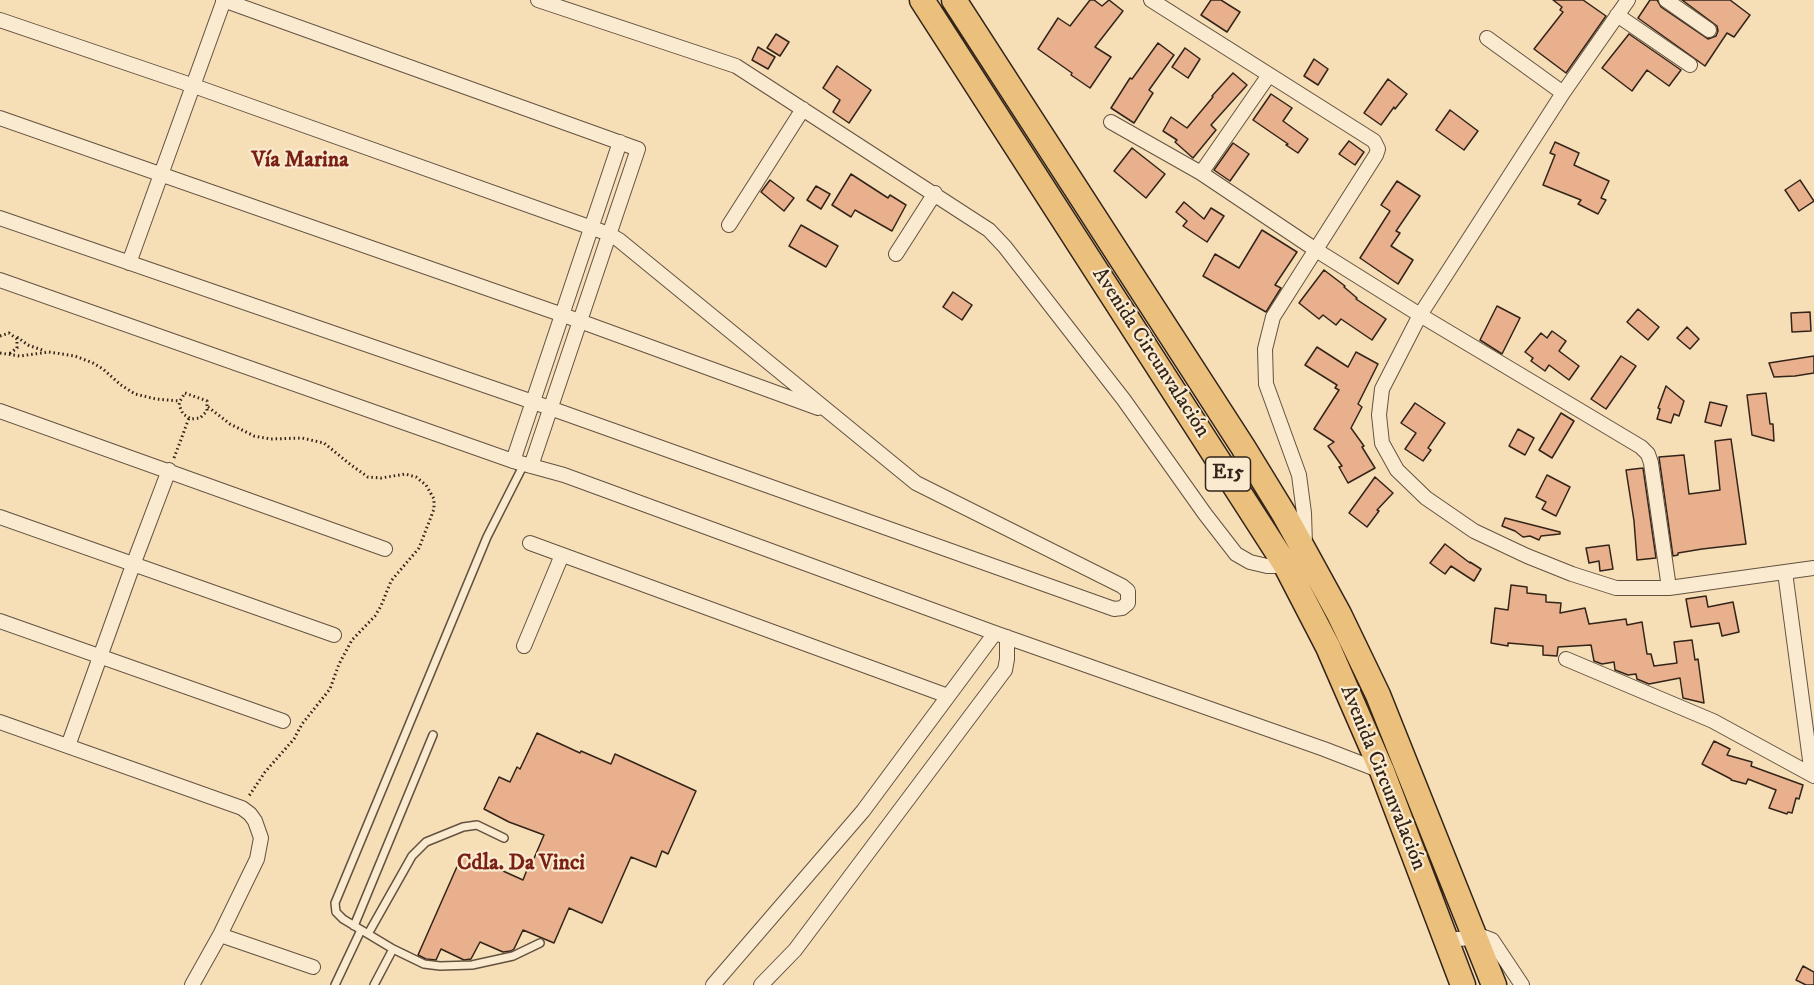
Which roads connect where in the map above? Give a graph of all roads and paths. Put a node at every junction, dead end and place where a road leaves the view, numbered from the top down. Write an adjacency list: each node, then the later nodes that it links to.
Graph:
1 (224, 0): 14 (street); 19 (street)
2 (538, 0): 16 (street)
3 (922, 0): 54 (highway, Avenida Circunvalación / E15)
4 (954, 0): 51 (highway, Avenida Circunvalación / E15)
5 (1151, 0): 13 (street)
6 (1628, 0): 8 (street)
7 (1666, 0): 10 (street)
8 (1617, 15): 12 (street); 15 (street)
9 (0, 20): 14 (street)
10 (1709, 30)
11 (1487, 38): 15 (street)
12 (1690, 64)
13 (1269, 75): 20 (street); 27 (street)
14 (194, 87): 21 (street); 25 (street)
15 (1563, 93): 32 (street)
16 (803, 109): 22 (street); 24 (street)
17 (0, 118): 21 (street)
18 (1111, 122): 20 (street)
19 (620, 142): 25 (street); 26 (street)
20 (1201, 173): 27 (street)
21 (161, 174): 29 (street); 31 (street)
22 (934, 194): 28 (street); 54 (street)
23 (0, 218): 29 (street)
24 (729, 225)
25 (593, 228): 26 (street); 31 (street)
26 (609, 234): 33 (street); 44 (street)
27 (1316, 250): 32 (street); 51 (street)
28 (896, 254)
29 (129, 263): 40 (street)
30 (1, 283): 46 (street)
31 (563, 315): 33 (street); 40 (street)
32 (1420, 315): 57 (street); 57 (street)
33 (579, 321): 42 (street); 44 (street)
34 (0, 336): 35 (path)
35 (15, 336): 37 (path); 38 (path)
36 (0, 352): 38 (path)
37 (49, 352): 38 (path); 39 (path)
38 (5, 354)
39 (180, 401): 41 (path); 45 (path)
40 (533, 402): 42 (street); 46 (street)
41 (208, 407): 45 (path); 72 (path)
42 (550, 408): 44 (street); 46 (street)
43 (0, 411): 47 (street)
44 (828, 412)
45 (189, 418): 47 (path)
46 (523, 464): 60 (street); 74 (lane)
47 (169, 470): 50 (street); 53 (street)
48 (0, 517): 53 (street)
49 (530, 543): 52 (street)
50 (385, 549)
51 (1305, 552): 54 (street); 71 (highway, Avenida Circunvalación / E15)
52 (562, 555): 61 (street); 64 (street)
53 (133, 564): 59 (street); 62 (street)
54 (1285, 564): 69 (highway, Avenida Circunvalación / E15)
55 (1814, 568): 56 (street)
56 (1785, 572): 57 (street); 70 (street)
57 (1669, 588)
58 (0, 621): 62 (street)
59 (334, 635)
60 (1001, 635): 64 (street); 69 (street); 86 (street)
61 (524, 646)
62 (101, 657): 65 (street); 68 (street)
63 (1566, 659): 70 (street)
64 (948, 696): 85 (street)
65 (283, 721)
66 (0, 722): 68 (street)
67 (433, 735): 74 (lane)
68 (68, 746): 72 (street)
69 (1382, 771): 71 (street); 78 (highway, Avenida Circunvalación / E15)
70 (1813, 776)
71 (1414, 785): 77 (highway, Avenida Circunvalación / E15)
72 (242, 808): 76 (street)
73 (504, 838): 75 (lane)
74 (357, 928): 75 (lane); 83 (lane)
75 (368, 934): 80 (lane)
76 (220, 935): 81 (street); 82 (street)
77 (1474, 937): 78 (street); 88 (highway, Avenida Circunvalación / E15); 89 (street)
78 (1445, 940): 87 (highway, Avenida Circunvalación / E15)
79 (540, 944): 80 (lane)
80 (393, 949): 84 (lane)
81 (313, 967)
82 (192, 985)
83 (335, 985)
84 (374, 985)
85 (712, 985)
86 (762, 985)
87 (1463, 985)
88 (1494, 985)
89 (1522, 985)

